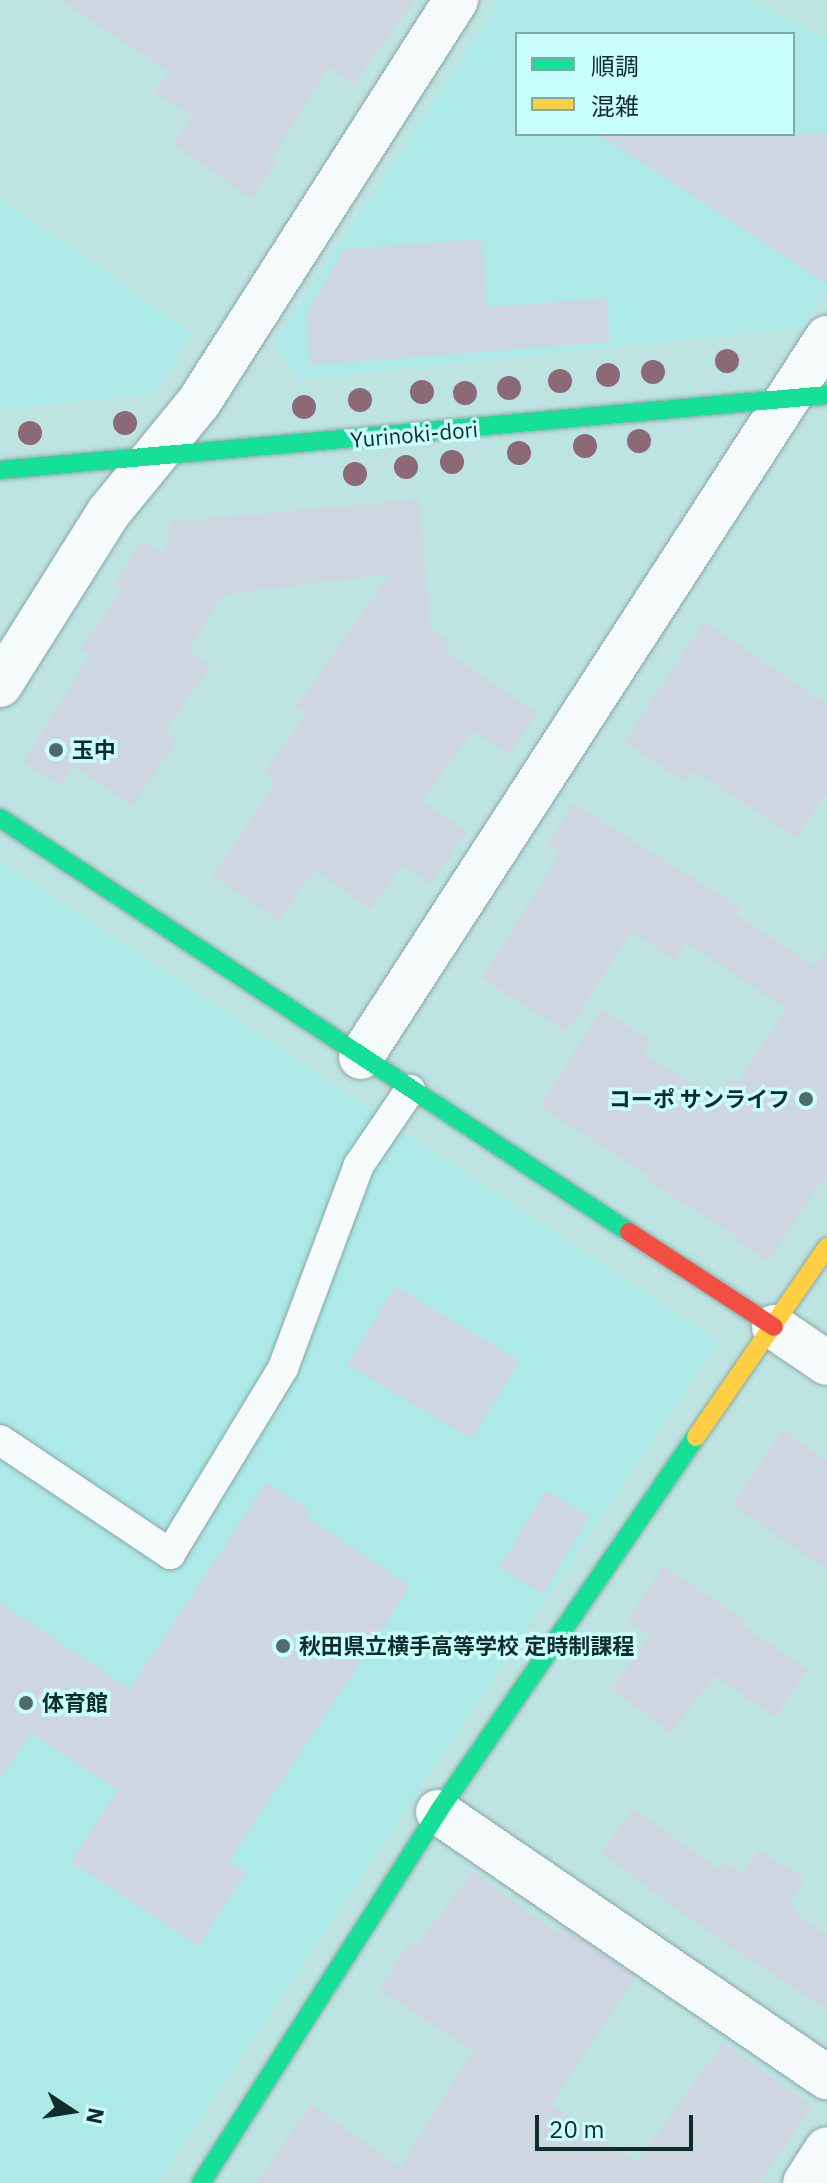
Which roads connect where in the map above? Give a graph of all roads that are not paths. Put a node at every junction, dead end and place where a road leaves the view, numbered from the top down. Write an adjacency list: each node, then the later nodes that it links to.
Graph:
1 (456, 0): 4 (street)
2 (827, 338): 3 (street)
3 (807, 397): 4 (street, Yurinoki-dori); 8 (street)
4 (152, 458): 5 (street, Yurinoki-dori); 6 (street)
5 (0, 470)
6 (0, 685)
7 (0, 818): 8 (street)
8 (361, 1057): 9 (street)
9 (410, 1090): 11 (street); 13 (lane)
10 (827, 1247): 11 (street)
11 (774, 1327): 12 (street); 14 (street)
12 (827, 1363)
13 (0, 1440)
14 (438, 1812): 15 (street); 17 (street)
15 (827, 2077)
16 (827, 2149): 18 (street)
17 (201, 2183)
18 (805, 2183)

